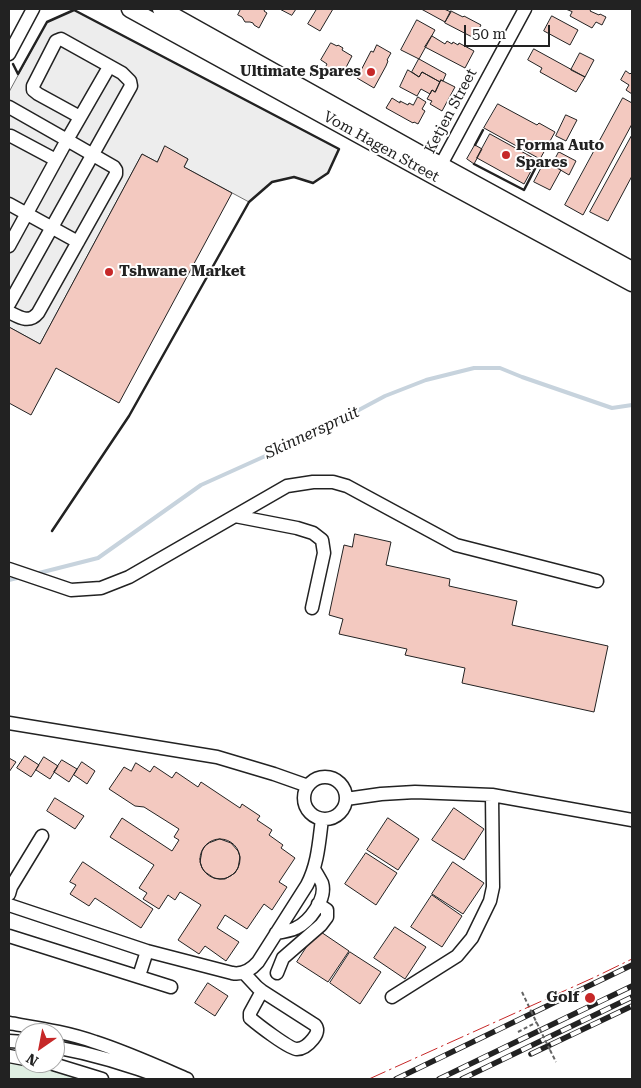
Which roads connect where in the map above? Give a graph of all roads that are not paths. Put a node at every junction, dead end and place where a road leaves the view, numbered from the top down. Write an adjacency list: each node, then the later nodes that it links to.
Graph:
1 (33, 9): 5 (street)
2 (130, 9): 13 (main road, Vom Hagen Street)
3 (161, 9): 13 (main road, Vom Hagen Street)
4 (524, 9): 13 (street, Ketjen Street)
5 (9, 54)
6 (110, 67): 8 (street); 8 (street); 11 (street)
7 (9, 107): 10 (street)
8 (80, 117): 10 (street)
9 (9, 136): 12 (street)
10 (67, 140): 11 (street); 12 (street)
11 (92, 154): 16 (street); 17 (street)
12 (56, 160): 15 (street)
13 (438, 171): 19 (main road, Vom Hagen Street); 20 (main road, Vom Hagen Street)
14 (9, 204): 15 (street)
15 (27, 214): 16 (street); 18 (street)
16 (52, 227): 17 (street); 21 (street)
17 (78, 242): 22 (street)
18 (9, 246)
19 (632, 270)
20 (632, 283)
21 (9, 304)
22 (9, 312)
23 (235, 516): 24 (street); 25 (street); 26 (street)
24 (9, 569)
25 (596, 581)
26 (312, 608)
27 (9, 723): 28 (street)
28 (308, 786): 30 (street); 31 (street)
29 (492, 794): 30 (street); 32 (street); 46 (street)
30 (346, 799): 31 (street)
31 (322, 818): 34 (street)
32 (632, 820)
33 (42, 836): 35 (street)
34 (314, 869): 36 (street); 38 (street)
35 (9, 894)
36 (318, 904): 38 (street); 42 (street)
37 (9, 905): 40 (street)
38 (276, 933): 41 (street)
39 (9, 936): 43 (street)
40 (147, 951): 41 (street); 43 (street)
41 (244, 973): 45 (street)
42 (277, 973)
43 (139, 976): 44 (street)
44 (171, 987)
45 (262, 990): 45 (street)
46 (392, 997)
47 (9, 1023): 52 (street)
48 (65, 1049): 51 (street)
49 (65, 1068): 50 (street)
50 (102, 1079)
51 (166, 1079)
52 (187, 1079)

